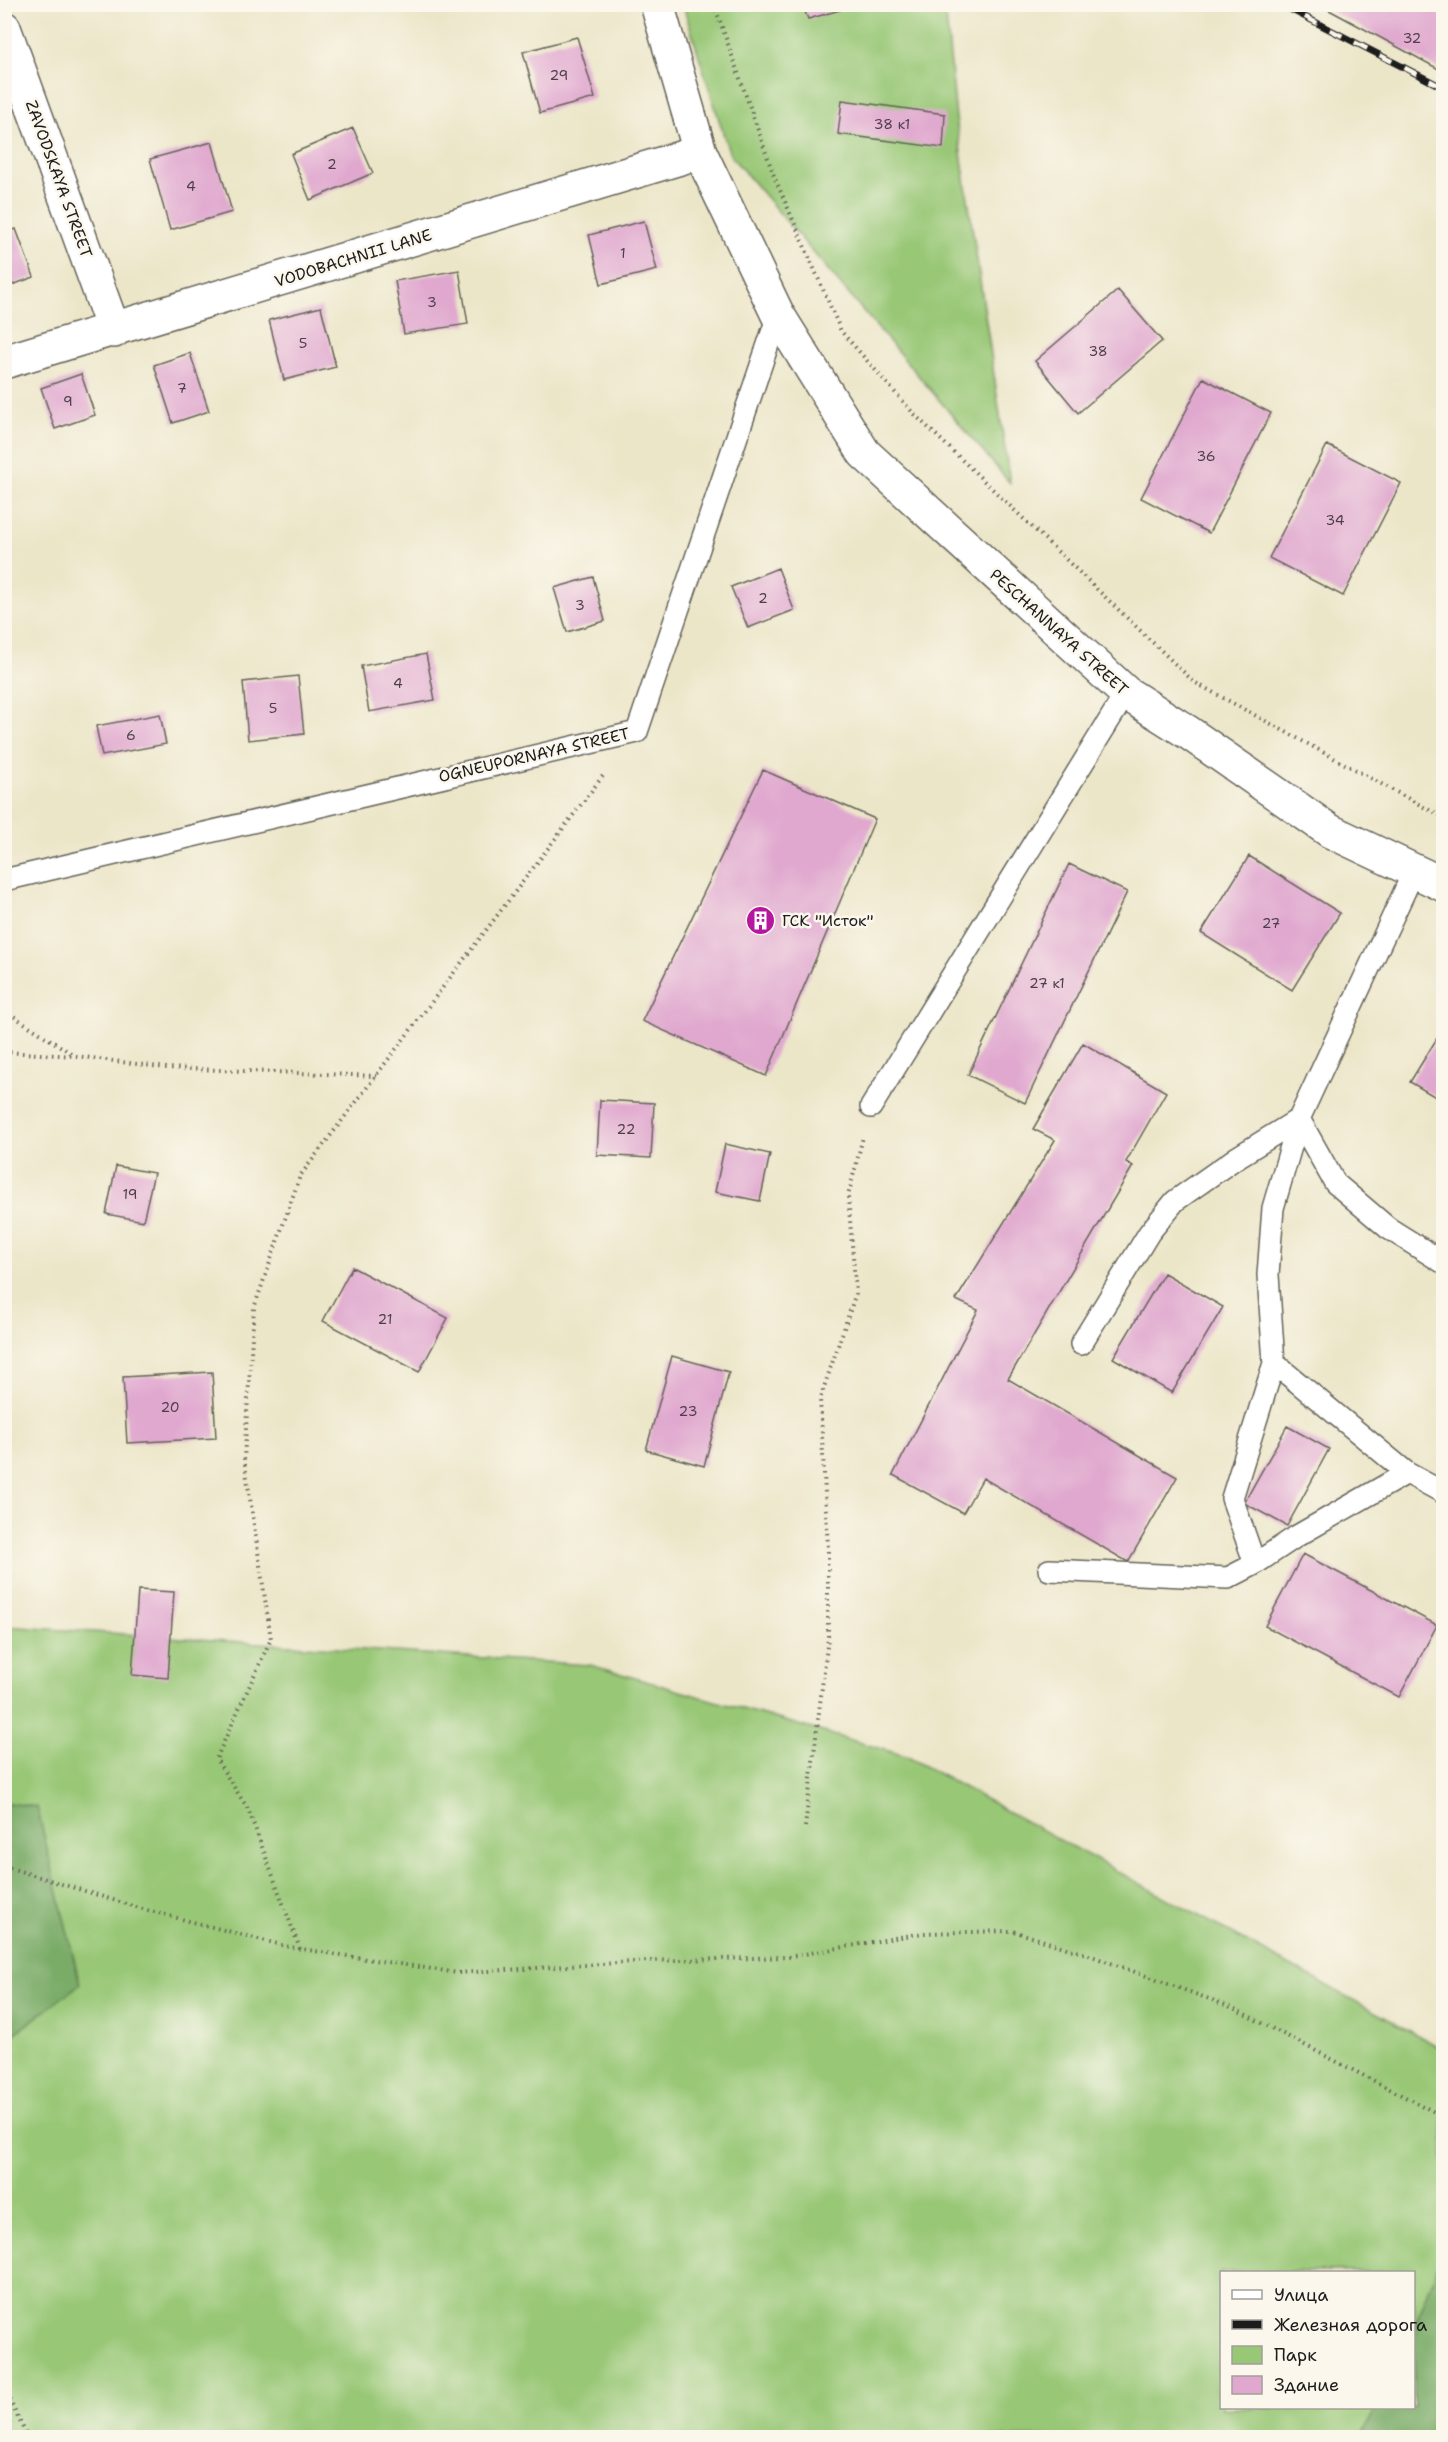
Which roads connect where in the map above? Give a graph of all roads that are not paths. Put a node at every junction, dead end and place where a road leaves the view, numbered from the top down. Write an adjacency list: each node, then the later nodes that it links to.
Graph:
1 (657, 4): 3 (street, PESCHANNAYA STREET)
2 (4, 28): 5 (street, ZAVODSKAYA STREET)
3 (700, 152): 4 (street, PESCHANNAYA STREET); 5 (street, VODOBACHNII LANE)
4 (778, 315): 7 (street, PESCHANNAYA STREET); 9 (lane, OGNEUPORNAYA STREET)
5 (114, 331): 6 (street, VODOBACHNII LANE)
6 (4, 362)
7 (1126, 693): 8 (street, PESCHANNAYA STREET); 11 (lane)
8 (1414, 871): 10 (street, PESCHANNAYA STREET); 12 (lane)
9 (4, 880)
10 (1443, 885)
11 (870, 1107)
12 (1299, 1119): 13 (lane); 14 (lane); 15 (lane)
13 (1443, 1263)
14 (1080, 1344)
15 (1274, 1363): 16 (lane); 18 (lane)
16 (1407, 1473): 17 (lane); 18 (lane)
17 (1443, 1493)
18 (1256, 1564): 19 (lane)
19 (1049, 1570)

